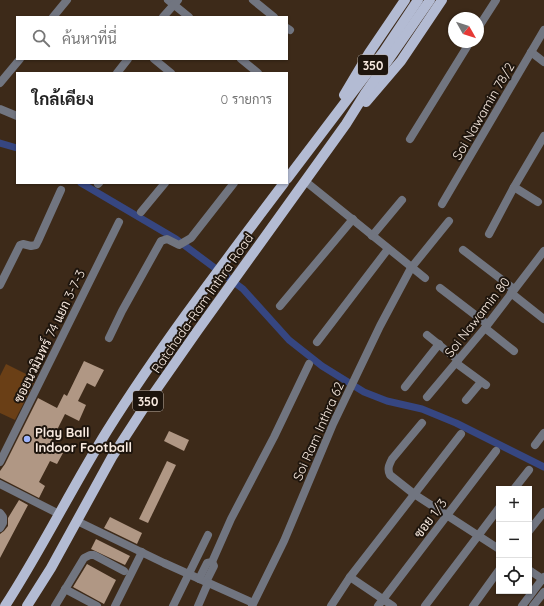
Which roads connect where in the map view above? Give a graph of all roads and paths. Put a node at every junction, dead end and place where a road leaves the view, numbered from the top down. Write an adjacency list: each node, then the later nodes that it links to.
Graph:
1 (67, 0): 9 (street)
2 (253, 0): 12 (street)
3 (405, 0): 29 (main road, 350)
4 (418, 0): 29 (main road, 350)
5 (430, 0): 28 (main road, Ratchada-Ram Inthra Road / 350)
6 (442, 0): 28 (main road, Ratchada-Ram Inthra Road / 350)
7 (496, 0): 13 (street)
8 (173, 2): 10 (street); 11 (street)
9 (54, 16)
10 (164, 16)
11 (188, 16)
12 (273, 16)
13 (484, 19)
14 (544, 30): 16 (street, Soi Nawamin 78/2)
15 (466, 48): 31 (street)
16 (531, 52): 21 (street); 41 (street, Soi Nawamin 78/2)
17 (19, 60): 25 (street)
18 (127, 60): 22 (street)
19 (155, 60): 23 (street)
20 (241, 60): 24 (street)
21 (544, 62)
22 (118, 72)
23 (170, 72)
24 (257, 72)
25 (0, 83)
26 (0, 109): 27 (street)
27 (16, 116)
28 (346, 124): 33 (main road, Ratchada-Ram Inthra Road / 350)
29 (325, 128): 32 (main road, 350)
30 (544, 136): 37 (street)
31 (410, 139)
32 (289, 172)
33 (305, 181): 43 (street); 85 (main road, Ratchada-Ram Inthra Road / 350)
34 (165, 184): 42 (street)
35 (233, 184): 61 (street)
36 (283, 184): 83 (main road, Ratchada-Ram Inthra Road / 350)
37 (514, 187): 40 (street); 46 (street)
38 (61, 190): 54 (street)
39 (402, 200): 47 (street)
40 (538, 202)
41 (442, 204)
42 (142, 212)
43 (353, 219): 47 (street); 57 (street)
44 (119, 222): 75 (street, ซอยนวมินทร์ 74 แยก 3-7-3)
45 (449, 222): 52 (street, Soi Ram Inthra 62)
46 (489, 234)
47 (372, 236): 48 (street)
48 (388, 249): 52 (street); 62 (street)
49 (463, 250): 56 (street)
50 (544, 251): 51 (street, Soi Nawamin 80)
51 (541, 261): 56 (street, Soi Nawamin 80)
52 (414, 269): 53 (street); 102 (street, Soi Ram Inthra 62)
53 (425, 278)
54 (0, 285)
55 (440, 288): 59 (street)
56 (513, 291): 58 (street); 59 (street, Soi Nawamin 80)
57 (280, 306)
58 (544, 319)
59 (486, 326): 64 (street); 65 (street, Soi Nawamin 80)
60 (427, 334): 63 (street)
61 (109, 338)
62 (317, 342)
63 (439, 344): 65 (street); 67 (street)
64 (514, 351)
65 (457, 362): 68 (street, Soi Nawamin 80); 69 (street)
66 (309, 364): 98 (street)
67 (406, 387)
68 (427, 397)
69 (466, 400)
70 (422, 423): 79 (street)
71 (544, 433): 73 (street)
72 (461, 434): 79 (street)
73 (535, 446)
74 (496, 451): 84 (street, ซอย 1/3)
75 (0, 462)
76 (529, 470): 78 (street)
77 (0, 484): 83 (street)
78 (516, 486)
79 (414, 494): 84 (street); 96 (street)
80 (496, 512): 89 (street)
81 (544, 512): 86 (street)
82 (0, 513): 87 (street)
83 (60, 514): 103 (main road, Ratchada-Ram Inthra Road / 350)
84 (447, 515): 89 (street); 101 (street, ซอย 1/3)
85 (77, 521): 91 (street); 104 (main road, Ratchada-Ram Inthra Road / 350)
86 (532, 527)
87 (0, 528)
88 (208, 535): 95 (street)
89 (479, 535): 90 (street); 112 (street)
90 (496, 547)
91 (142, 552): 95 (street); 107 (street)
92 (124, 570): 99 (street)
93 (532, 572): 97 (street)
94 (496, 574): 113 (street)
95 (189, 575): 98 (street); 108 (street)
96 (350, 577): 101 (street); 110 (street)
97 (544, 579): 114 (street)
98 (206, 582): 102 (street); 109 (street)
99 (65, 589): 105 (street); 106 (street)
100 (544, 592): 115 (street)
101 (381, 602): 111 (street)
102 (253, 605)
103 (5, 606)
104 (27, 606)
105 (55, 606)
106 (97, 606)
107 (115, 606)
108 (173, 606)
109 (198, 606)
110 (331, 606)
111 (393, 606)
112 (425, 606)
113 (473, 606)
114 (522, 606)
115 (533, 606)

